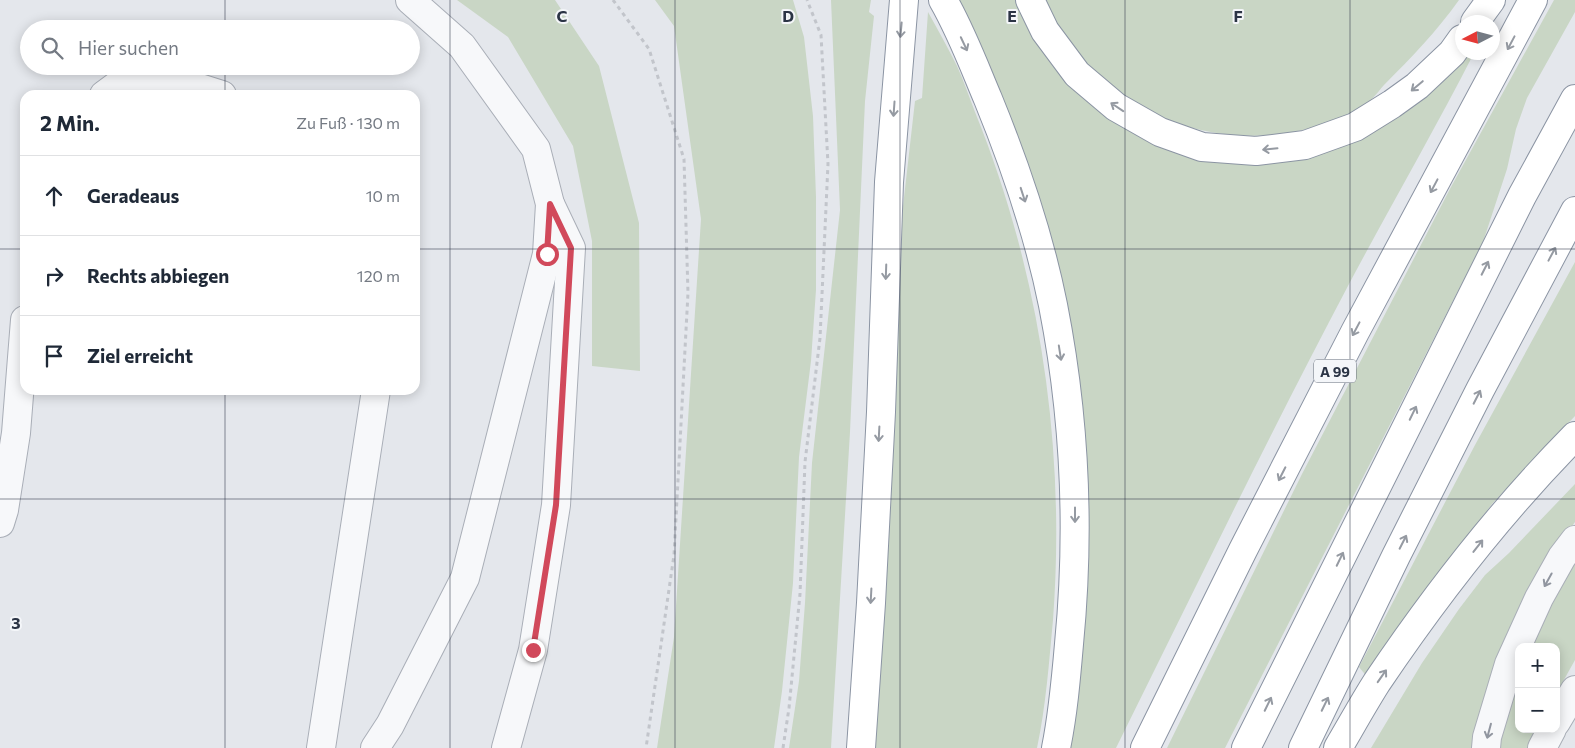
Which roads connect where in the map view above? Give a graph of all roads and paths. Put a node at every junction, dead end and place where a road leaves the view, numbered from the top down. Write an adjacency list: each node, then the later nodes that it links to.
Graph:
1 (410, 0): 14 (street)
2 (613, 0): 27 (path)
3 (807, 0): 28 (path)
4 (904, 0): 29 (highway, one-way to 29)
5 (943, 0): 30 (highway, one-way to 30)
6 (1030, 0): 10 (highway, one-way to 6)
7 (1492, 0): 9 (highway)
8 (1534, 0): 31 (highway, A 99, one-way to 31)
9 (1480, 15)
10 (1455, 49)
11 (111, 90): 12 (street)
12 (206, 90)
13 (1575, 99): 32 (highway, one-way to 13)
14 (550, 204): 25 (street); 26 (street)
15 (1575, 211): 33 (highway, one-way to 15)
16 (20, 383): 19 (street)
17 (375, 395): 24 (street)
18 (1575, 436): 34 (highway, one-way to 18)
19 (0, 523)
20 (1575, 540): 35 (street, one-way to 35)
21 (1575, 690): 22 (street)
22 (1560, 715)
23 (1550, 733): 36 (street)
24 (321, 748)
25 (375, 748)
26 (506, 748)
27 (646, 748)
28 (783, 748)
29 (861, 748)
30 (1056, 748)
31 (1146, 748)
32 (1246, 748)
33 (1303, 748)
34 (1338, 748)
35 (1486, 748)
36 (1542, 748)

